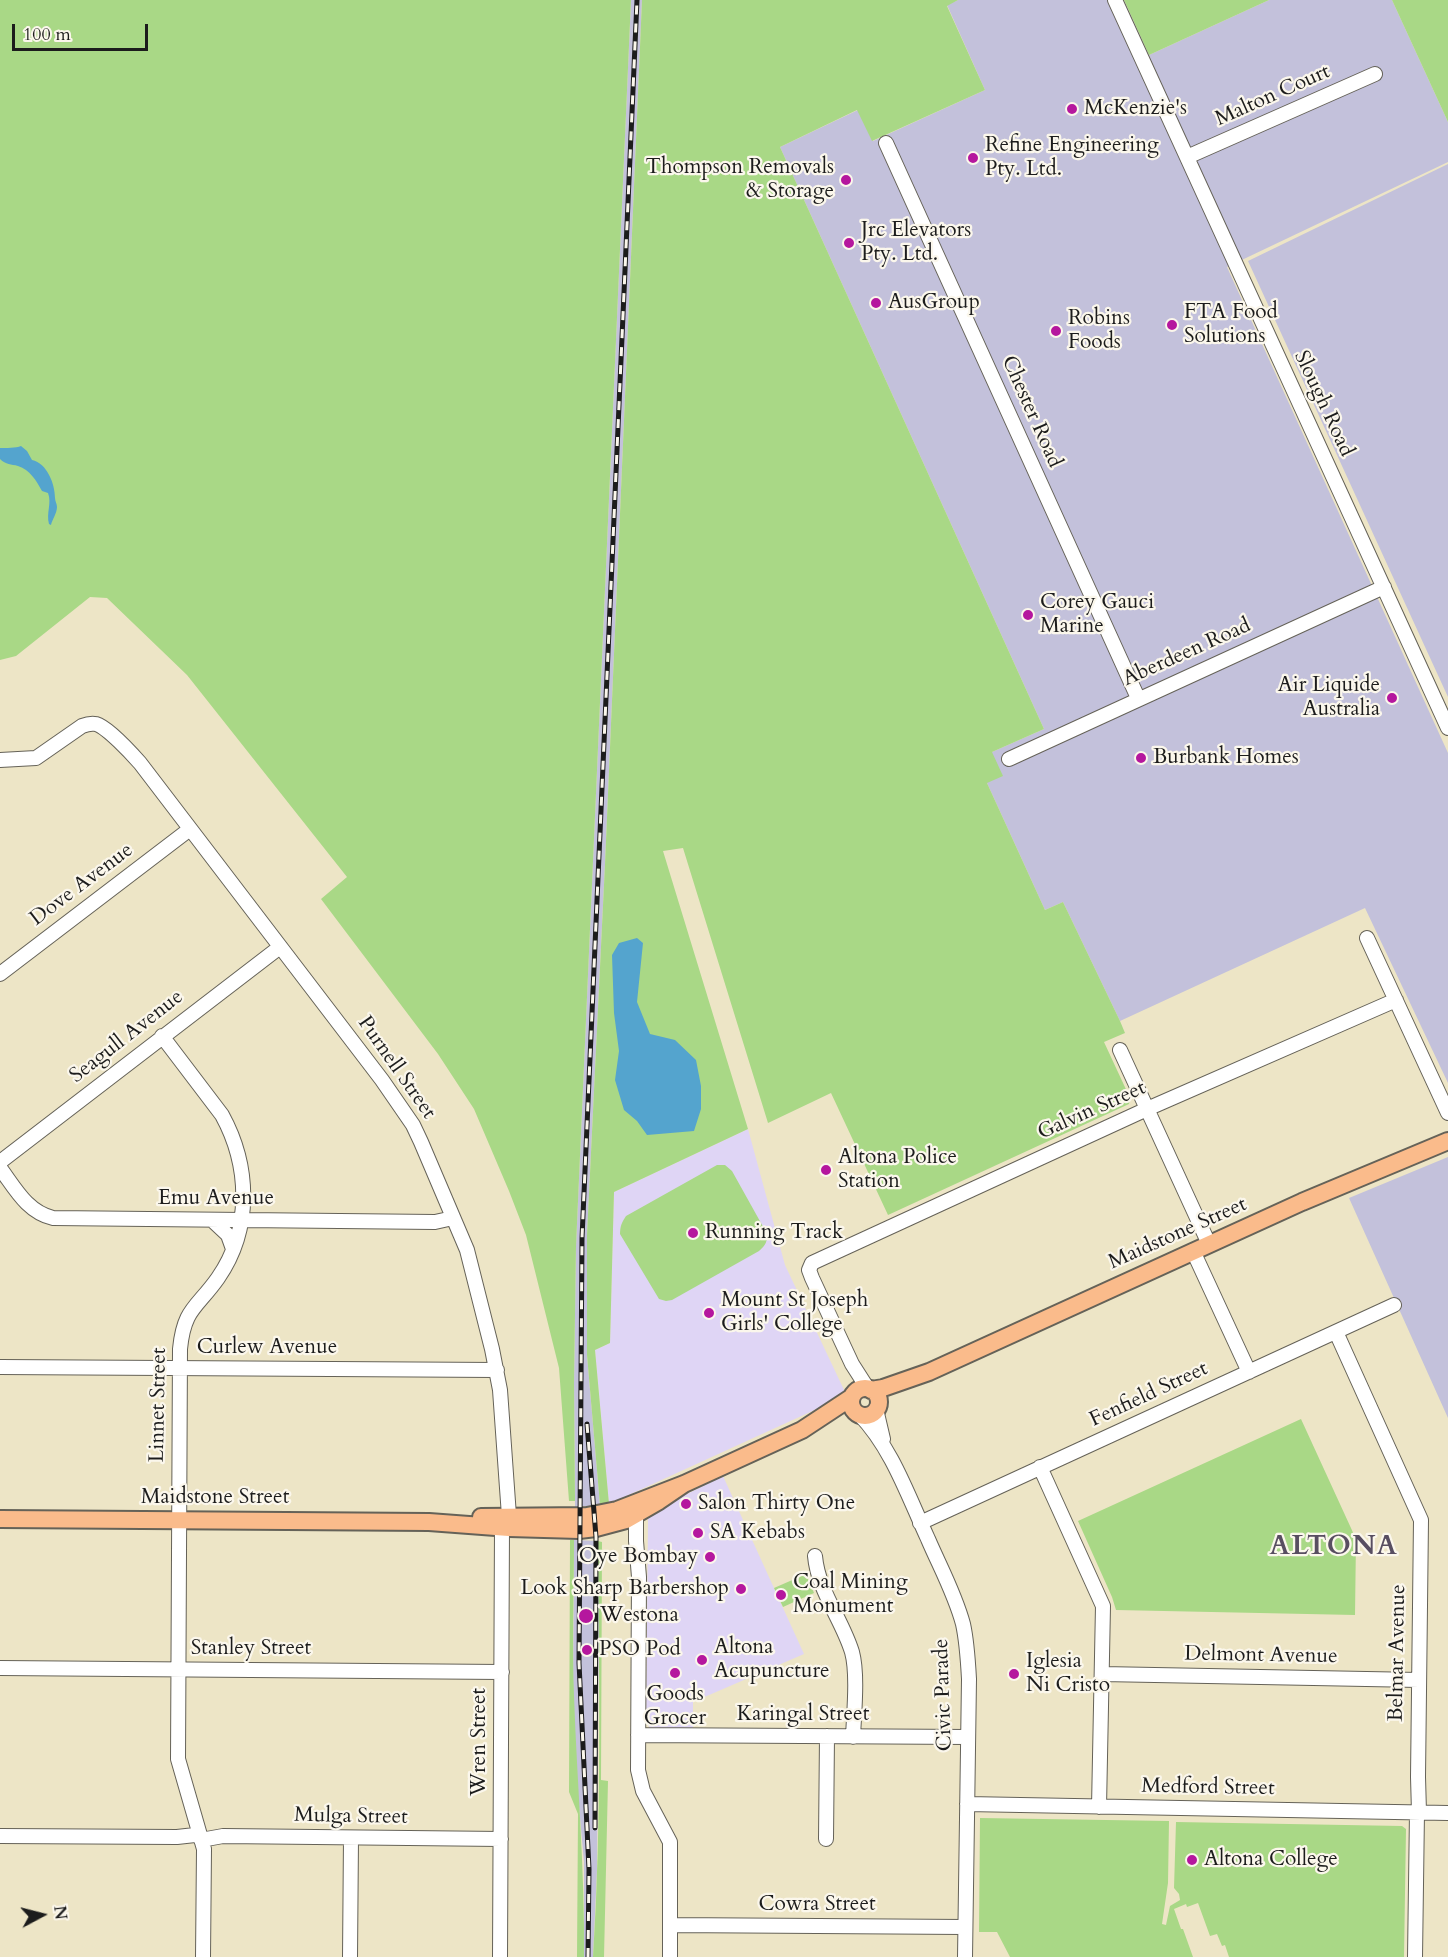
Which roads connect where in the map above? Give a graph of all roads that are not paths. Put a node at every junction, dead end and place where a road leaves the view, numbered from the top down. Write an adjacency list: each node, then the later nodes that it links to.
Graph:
1 (1115, 0): 4 (street, Slough Road)
2 (1376, 74): 4 (street, Malton Court)
3 (886, 143): 6 (street, Chester Road)
4 (1187, 157): 5 (street, Slough Road)
5 (1384, 587): 6 (street, Aberdeen Road); 7 (street, Slough Road)
6 (1138, 698): 8 (street, Aberdeen Road)
7 (1448, 728)
8 (1009, 759)
9 (0, 760): 10 (street, Purnell Street)
10 (190, 829): 12 (street, Purnell Street); 13 (street, Dove Avenue)
11 (1367, 938): 14 (street)
12 (280, 946): 15 (street, Seagull Avenue); 25 (street, Purnell Street)
13 (0, 974)
14 (1396, 1000): 17 (street, Galvin Street); 18 (street)
15 (162, 1036): 20 (street, Seagull Avenue); 27 (street, Linnet Street)
16 (1120, 1050): 17 (street)
17 (1147, 1109): 28 (street); 38 (street, Galvin Street)
18 (1448, 1113)
19 (1448, 1141): 28 (main road, Maidstone Street)
20 (18, 1148): 21 (street, Seagull Avenue); 24 (street)
21 (0, 1162)
22 (0, 1168): 24 (street, Emu Avenue)
23 (0, 1185): 24 (street)
24 (19, 1195): 26 (street, Emu Avenue)
25 (453, 1218): 27 (street, Emu Avenue); 35 (street, Purnell Street)
26 (212, 1220): 27 (street, Emu Avenue); 29 (street)
27 (242, 1220): 29 (street, Linnet Street)
28 (1209, 1244): 30 (main road, Maidstone Street)
29 (233, 1249): 34 (street, Linnet Street)
30 (1193, 1251): 36 (main road, Maidstone Street); 37 (street)
31 (1394, 1305): 32 (street, Fenfield Street)
32 (1336, 1332): 37 (street, Fenfield Street); 52 (street, Belmar Avenue)
33 (0, 1367): 34 (street, Curlew Avenue)
34 (180, 1368): 35 (street, Curlew Avenue); 44 (street, Linnet Street)
35 (497, 1370): 45 (street, Purnell Street)
36 (929, 1372): 38 (main road, Maidstone Street); 39 (main road, Maidstone Street)
37 (1249, 1372): 41 (street, Fenfield Street)
38 (860, 1399): 39 (main road); 40 (street, Civic Parade); 42 (main road, Maidstone Street)
39 (877, 1408): 40 (street, Civic Parade)
40 (885, 1448): 46 (street, Civic Parade)
41 (1041, 1467): 46 (street, Fenfield Street); 51 (street)
42 (638, 1510): 45 (main road, Maidstone Street); 53 (street)
43 (0, 1519): 44 (main road, Maidstone Street)
44 (179, 1520): 45 (main road, Maidstone Street); 49 (street, Linnet Street)
45 (506, 1522): 50 (street, Wren Street)
46 (920, 1523): 56 (street, Civic Parade)
47 (815, 1556): 55 (street)
48 (0, 1668): 49 (street, Stanley Street)
49 (178, 1670): 50 (street, Stanley Street); 62 (street, Linnet Street)
50 (502, 1672): 64 (street, Wren Street)
51 (1102, 1674): 52 (street, Delmont Avenue); 58 (street)
52 (1419, 1680): 59 (street, Belmar Avenue)
53 (638, 1735): 54 (street, Karingal Street); 66 (street)
54 (827, 1736): 55 (street, Karingal Street); 65 (street)
55 (854, 1737): 56 (street, Karingal Street)
56 (968, 1737): 57 (street, Civic Parade)
57 (967, 1804): 58 (street, Medford Street); 67 (street, Civic Parade)
58 (1099, 1807): 59 (street, Medford Street)
59 (1417, 1812): 60 (street, Medford Street); 73 (street, Belmar Avenue)
60 (1448, 1813)
61 (0, 1836): 62 (street, Mulga Street)
62 (200, 1836): 63 (street, Mulga Street); 68 (street, Linnet Street)
63 (351, 1838): 64 (street, Mulga Street); 69 (street)
64 (501, 1839): 70 (street, Wren Street)
65 (826, 1839)
66 (670, 1925): 67 (street, Cowra Street); 71 (street)
67 (965, 1927): 72 (street, Civic Parade)
68 (203, 1957)
69 (350, 1957)
70 (500, 1957)
71 (670, 1957)
72 (964, 1957)
73 (1414, 1957)

